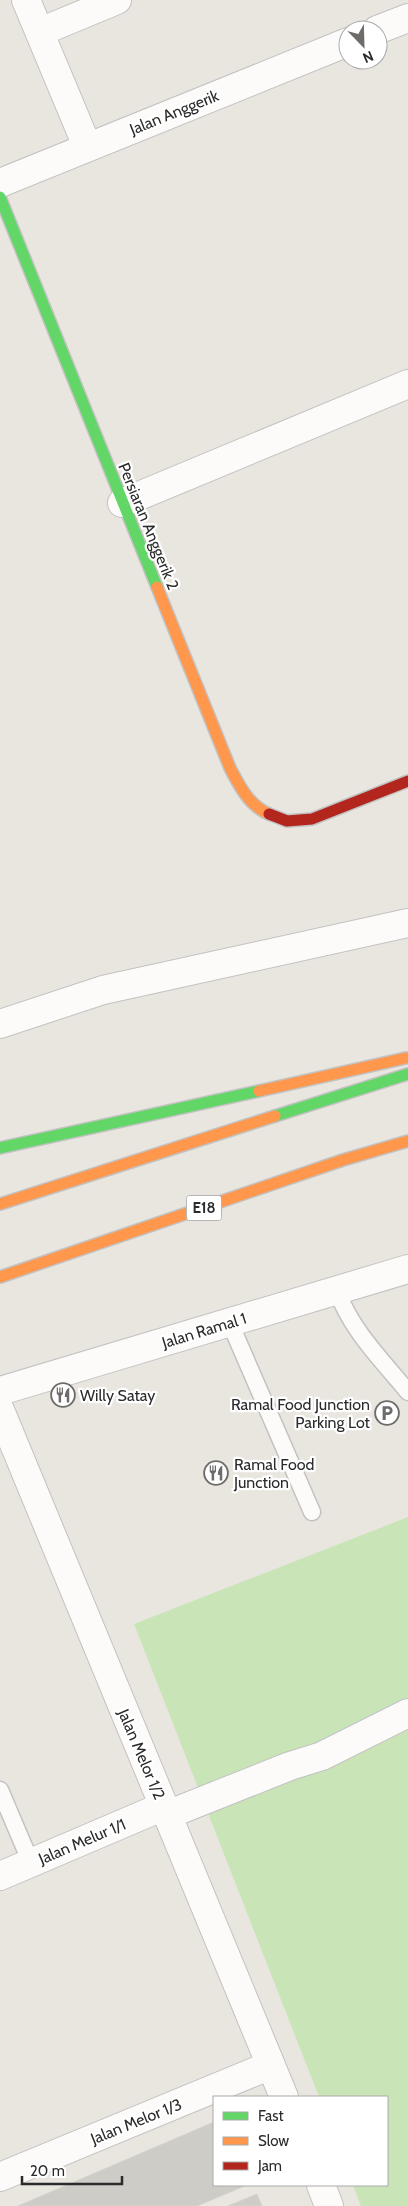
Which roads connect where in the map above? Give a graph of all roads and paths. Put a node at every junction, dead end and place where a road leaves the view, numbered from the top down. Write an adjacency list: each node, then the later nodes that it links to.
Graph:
1 (26, 0): 5 (street)
2 (116, 0): 5 (street)
3 (408, 18): 4 (street)
4 (388, 26)
5 (40, 32): 7 (street)
6 (338, 46): 7 (street, Jalan Anggerik)
7 (87, 146): 8 (street, Jalan Anggerik)
8 (0, 183)
9 (0, 197): 11 (main road, Persiaran Anggerik 2)
10 (408, 384): 11 (street)
11 (122, 503): 12 (main road, Persiaran Anggerik 2)
12 (408, 781)
13 (408, 923): 14 (street)
14 (0, 1024)
15 (408, 1058): 18 (main road)
16 (408, 1074): 21 (main road)
17 (408, 1141): 20 (main road, E18)
18 (0, 1148)
19 (408, 1148): 20 (main road)
20 (343, 1160): 23 (main road, E18)
21 (0, 1204)
22 (408, 1269): 24 (street, Jalan Ramal 1)
23 (0, 1277)
24 (337, 1291): 25 (street, Jalan Ramal 1); 27 (lane)
25 (230, 1323): 26 (street, Jalan Ramal 1); 29 (lane)
26 (0, 1391)
27 (408, 1392)
28 (0, 1410): 32 (street, Jalan Melor 1/2)
29 (312, 1512)
30 (408, 1713): 32 (street, Jalan Melur 1/1)
31 (0, 1790): 33 (lane)
32 (166, 1811): 33 (street, Jalan Melur 1/1); 35 (street, Jalan Melor 1/2)
33 (31, 1863): 34 (street, Jalan Melur 1/1)
34 (0, 1876)
35 (271, 2065): 36 (street, Jalan Melor 1/2); 37 (street, Jalan Melor 1/3)
36 (284, 2096)
37 (0, 2177)
38 (321, 2186): 39 (street)
39 (329, 2206)

